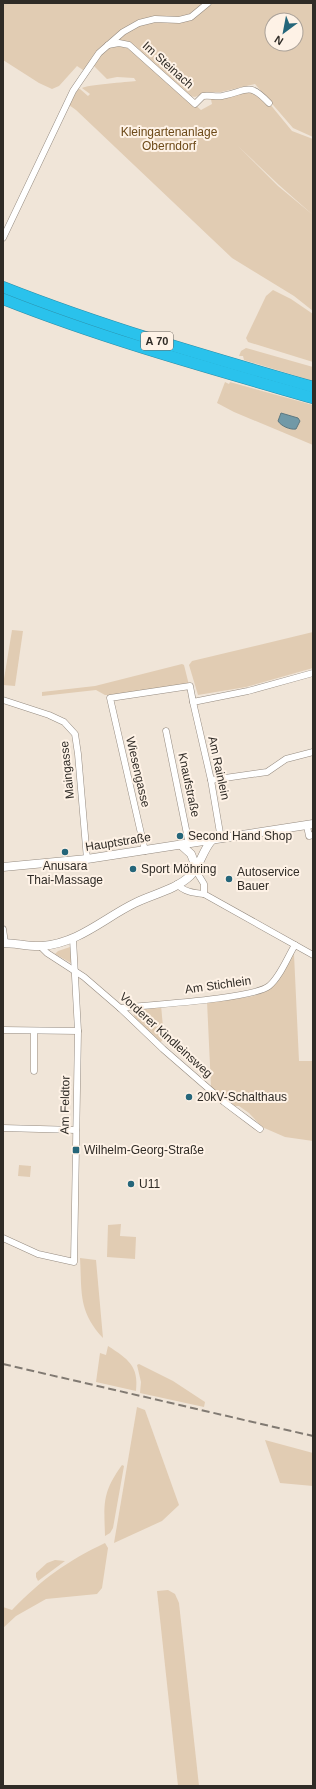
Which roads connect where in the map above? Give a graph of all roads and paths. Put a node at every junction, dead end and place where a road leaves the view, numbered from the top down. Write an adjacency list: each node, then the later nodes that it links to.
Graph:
1 (208, 3): 2 (street)
2 (107, 45): 3 (street, Im Steinach); 4 (street)
3 (269, 103)
4 (3, 238)
5 (3, 287): 7 (highway, A 70)
6 (3, 299): 8 (highway, A 70)
7 (313, 387)
8 (313, 398)
9 (313, 673): 12 (street)
10 (110, 698): 12 (street, Am Rainlein); 21 (street, Wiesengasse)
11 (3, 700): 22 (street, Maingasse)
12 (193, 702): 15 (street, Am Rainlein)
13 (166, 731): 20 (street, Knaufstraße)
14 (313, 752): 15 (street)
15 (211, 780): 18 (street, Am Rainlein)
16 (310, 825): 17 (street); 18 (main road, Hauptstraße)
17 (313, 835)
18 (221, 839): 19 (main road, Hauptstraße)
19 (212, 840): 20 (main road, Hauptstraße); 24 (main road)
20 (185, 844): 21 (main road, Hauptstraße); 24 (main road)
21 (145, 851): 22 (main road, Hauptstraße)
22 (88, 859): 23 (main road, Hauptstraße)
23 (3, 867)
24 (196, 868): 25 (main road); 26 (street)
25 (177, 884): 26 (street); 28 (main road)
26 (204, 894): 30 (street)
27 (3, 929): 29 (street)
28 (73, 939): 31 (main road); 33 (street, Am Feldtor)
29 (4, 943): 31 (main road)
30 (295, 945): 32 (street); 34 (street, Am Stichlein)
31 (40, 946): 33 (street)
32 (313, 955)
33 (76, 972): 34 (street, Vorderer Kindleinsweg); 37 (street, Am Feldtor)
34 (120, 1008): 40 (street, Vorderer Kindleinsweg)
35 (3, 1030): 36 (street)
36 (34, 1031): 37 (street); 38 (street)
37 (78, 1031): 41 (street, Am Feldtor)
38 (34, 1071)
39 (3, 1128): 41 (street)
40 (260, 1129)
41 (76, 1130): 42 (street, Am Feldtor)
42 (3, 1238)

